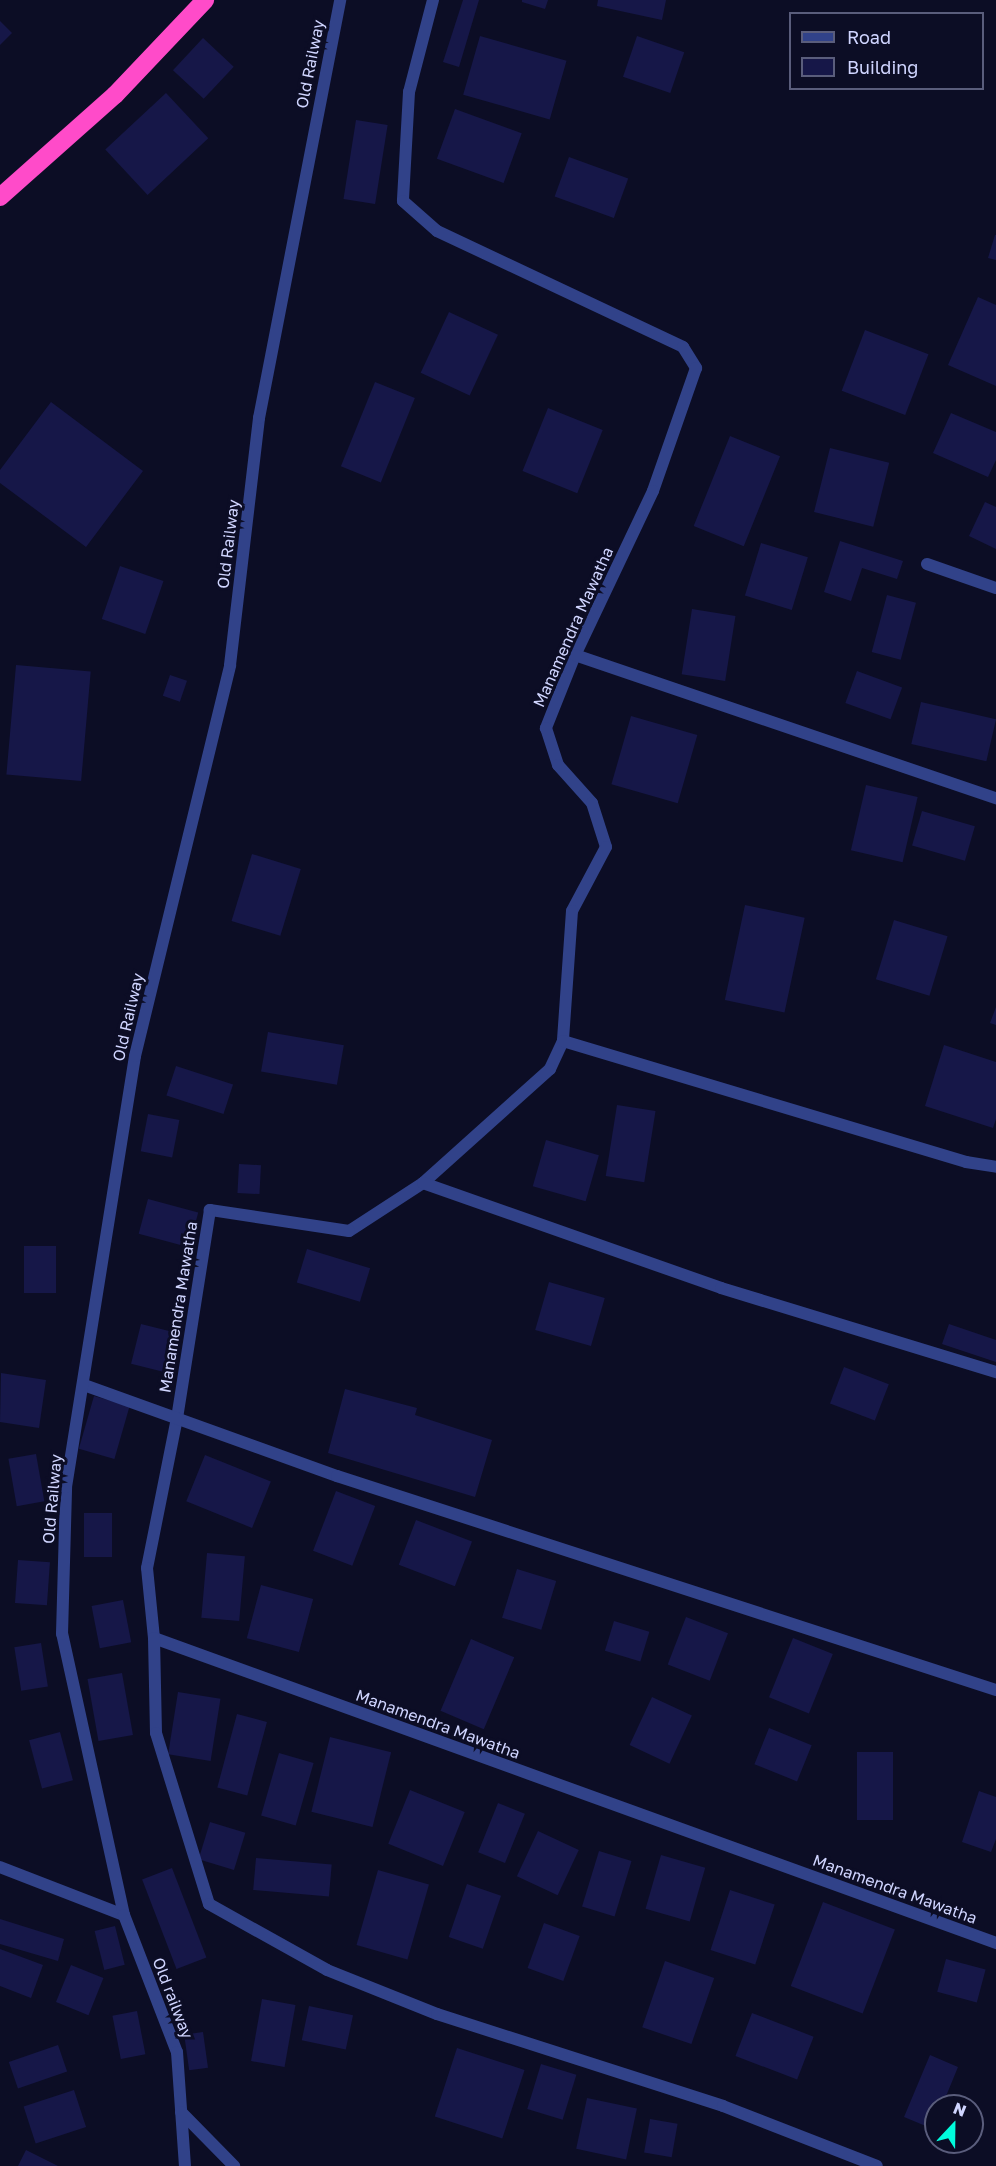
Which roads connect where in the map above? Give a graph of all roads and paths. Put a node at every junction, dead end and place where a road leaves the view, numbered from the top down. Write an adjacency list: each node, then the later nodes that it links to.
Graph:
1 (205, 0): 4 (highway)
2 (340, 0): 13 (street, Old Railway)
3 (433, 0): 7 (street, Manamendra Mawatha)
4 (0, 197)
5 (927, 564): 6 (street)
6 (996, 588)
7 (575, 655): 8 (street); 9 (street, Manamendra Mawatha)
8 (996, 798)
9 (563, 1041): 10 (street); 11 (street, Manamendra Mawatha)
10 (996, 1167)
11 (423, 1184): 12 (street); 14 (street, Manamendra Mawatha)
12 (996, 1372)
13 (84, 1384): 14 (street); 18 (street, Old Railway)
14 (177, 1418): 15 (street, Manamendra Mawatha); 16 (street)
15 (154, 1638): 19 (street, Manamendra Mawatha); 23 (street)
16 (996, 1690)
17 (0, 1867): 18 (street)
18 (124, 1915): 20 (street, Old railway)
19 (996, 1943)
20 (181, 2112): 21 (street, Old railway); 22 (street)
21 (185, 2166)
22 (234, 2166)
23 (878, 2166)

